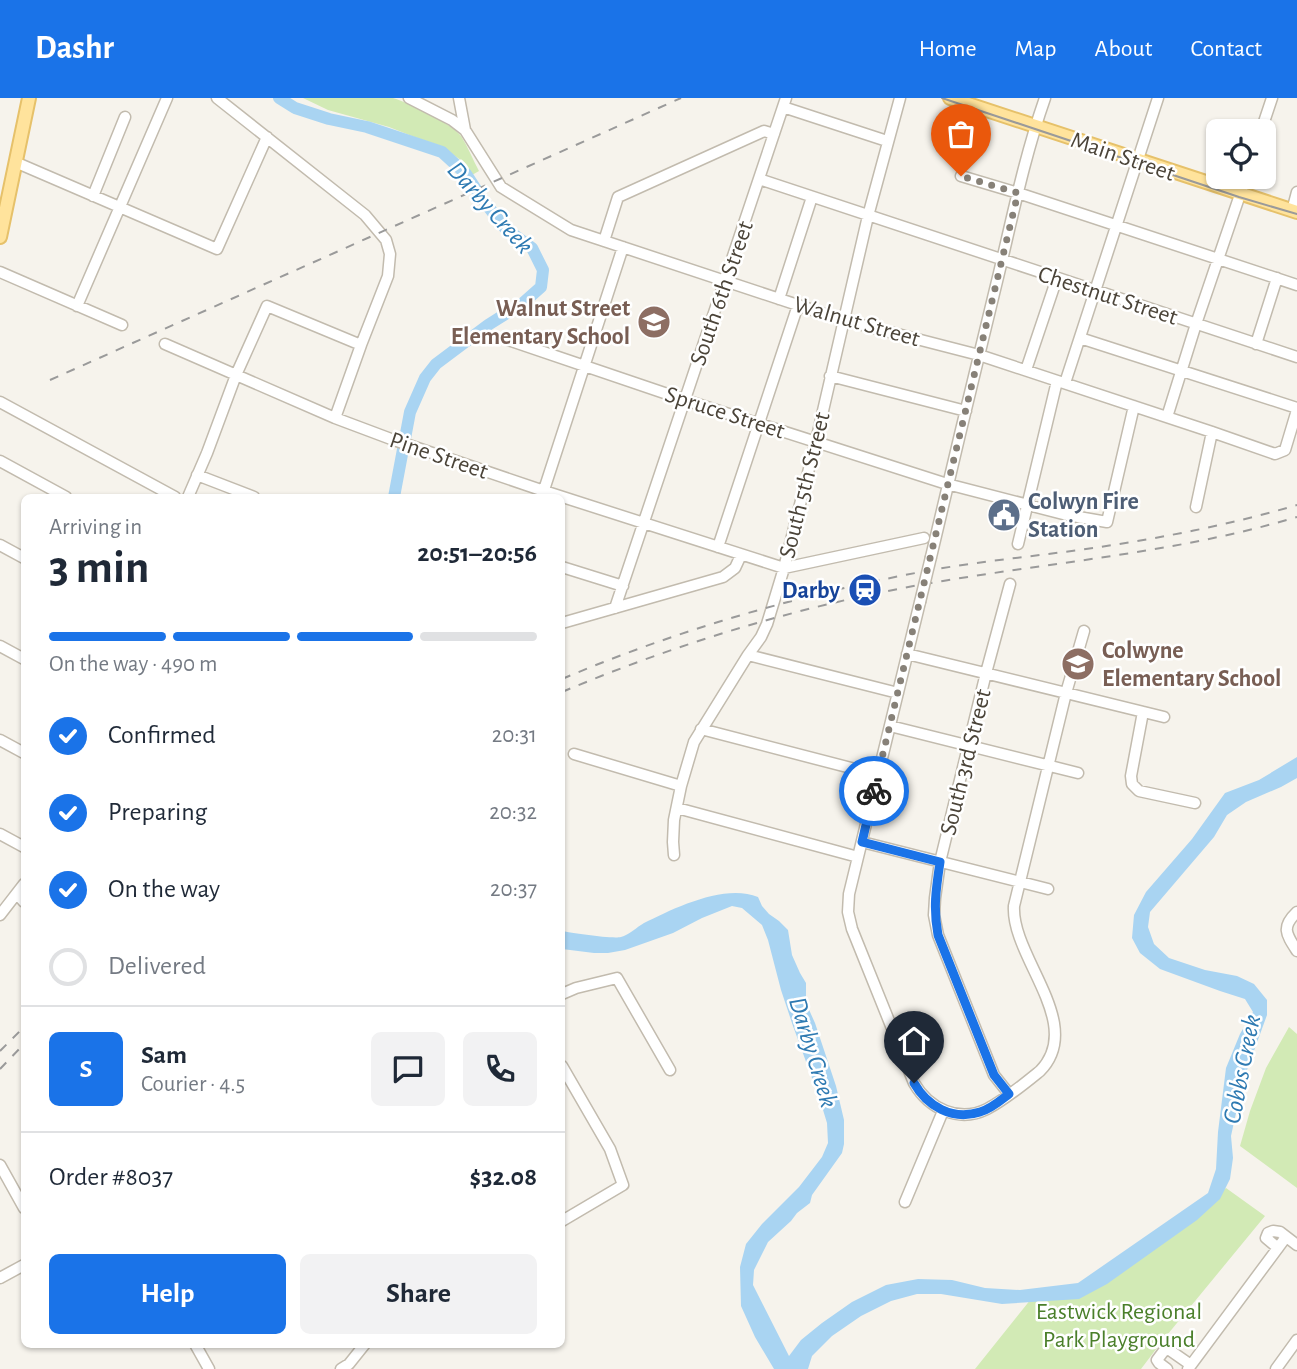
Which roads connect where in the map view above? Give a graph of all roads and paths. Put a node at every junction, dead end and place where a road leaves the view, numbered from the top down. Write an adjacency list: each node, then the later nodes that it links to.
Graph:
1 (29, 98): 20 (main road)
2 (167, 98): 29 (street)
3 (217, 98): 17 (street)
4 (409, 98): 15 (street)
5 (459, 98): 15 (street)
6 (900, 98): 18 (street, South 5th Street)
7 (950, 98): 14 (main road, Main Street)
8 (1045, 98): 14 (street)
9 (1158, 98): 19 (street)
10 (1272, 98): 13 (street)
11 (785, 102): 16 (street, South 6th Street); 18 (street)
12 (125, 117): 27 (street)
13 (1265, 119)
14 (1035, 126): 19 (main road, Main Street); 25 (street)
15 (465, 130): 34 (street, Walnut Street)
16 (774, 134): 22 (street, South 6th Street); 34 (street)
17 (267, 137): 29 (street); 54 (street)
18 (887, 141): 31 (street, South 5th Street)
19 (1138, 160): 26 (main road, Main Street); 32 (street)
20 (15, 162): 27 (street); 33 (main road)
21 (961, 176): 25 (street)
22 (759, 179): 28 (street, Chestnut Street); 41 (street, South 6th Street)
23 (1242, 189): 26 (street)
24 (1297, 192): 30 (street)
25 (1018, 193): 32 (street); 37 (street)
26 (1240, 195): 30 (main road, Main Street); 36 (street)
27 (93, 196): 29 (street)
28 (812, 197): 31 (street, Chestnut Street); 44 (street)
29 (120, 207): 46 (street)
30 (1294, 212)
31 (868, 216): 37 (street, Chestnut Street); 47 (street, South 5th Street)
32 (1116, 226): 36 (street); 43 (street)
33 (0, 237)
34 (604, 241): 35 (street, Walnut Street)
35 (623, 247): 41 (street, Walnut Street); 57 (street)
36 (1219, 259): 40 (street); 48 (street)
37 (1002, 260): 39 (street, Chestnut Street); 55 (street)
38 (0, 272): 46 (street)
39 (1057, 278): 43 (street, Chestnut Street); 58 (street)
40 (1277, 278): 42 (street); 53 (street)
41 (724, 281): 44 (street, Walnut Street); 63 (street, South 6th Street)
42 (1297, 285)
43 (1095, 291): 48 (street, Chestnut Street); 50 (street)
44 (779, 299): 45 (street, Walnut Street)
45 (797, 305): 47 (street, Walnut Street); 70 (street)
46 (77, 306): 49 (street)
47 (843, 320): 55 (street, Walnut Street); 61 (street, South 5th Street)
48 (1196, 324): 53 (street, Chestnut Street); 59 (street)
49 (122, 325)
50 (1080, 338): 59 (street); 62 (street)
51 (508, 340): 57 (street, Spruce Street)
52 (164, 344): 60 (street, Pine Street)
53 (1256, 344): 56 (street, Chestnut Street)
54 (361, 345): 60 (street); 69 (street)
55 (979, 355): 58 (street, Walnut Street); 67 (street)
56 (1297, 357)
57 (585, 365): 63 (street, Spruce Street); 80 (street)
58 (1026, 370): 62 (street, Walnut Street)
59 (1181, 372): 66 (street); 68 (street)
60 (236, 375): 69 (street, Pine Street); 74 (street)
61 (830, 376): 67 (street); 72 (street, South 5th Street)
62 (1061, 382): 65 (street, Walnut Street); 82 (street)
63 (685, 400): 70 (street, Spruce Street); 84 (street, South 6th Street)
64 (0, 402): 77 (street)
65 (1134, 406): 68 (street, Walnut Street); 82 (street, Spruce Street)
66 (1297, 409): 71 (street, Walnut Street)
67 (966, 411): 75 (street)
68 (1167, 417): 71 (street, Walnut Street)
69 (335, 418): 80 (street, Pine Street)
70 (760, 422): 72 (street, Spruce Street); 88 (street)
71 (1212, 432): 83 (street)
72 (816, 441): 75 (street, Spruce Street); 92 (street, South 5th Street)
73 (0, 461): 76 (street)
74 (197, 475): 78 (street); 79 (street)
75 (947, 484): 82 (street, Spruce Street); 99 (street, bridge)
76 (60, 494)
77 (169, 494)
78 (189, 494)
79 (246, 494)
80 (543, 494)
81 (565, 500): 84 (street, Pine Street)
82 (1028, 505): 86 (street)
83 (1196, 506)
84 (645, 522): 88 (street, Pine Street); 94 (street, South 6th Street)
85 (924, 538): 92 (street, Pine Street)
86 (1018, 544)
87 (0, 545): 90 (street)
88 (718, 547): 89 (street, Pine Street)
89 (741, 555): 92 (street, Pine Street); 95 (street)
90 (21, 556)
91 (565, 568): 94 (street)
92 (784, 568): 100 (street, South 5th Street)
93 (1010, 584): 102 (street, South 3rd Street)
94 (623, 586): 95 (street, South 6th Street)
95 (615, 608): 96 (street)
96 (565, 622)
97 (1084, 631): 104 (street)
98 (0, 646): 101 (street)
99 (907, 654): 102 (street); 103 (street)
100 (748, 655): 103 (street); 108 (street, South 5th Street)
101 (21, 657)
102 (986, 673): 104 (street); 110 (street, South 3rd Street)
103 (898, 693): 107 (street)
104 (1066, 693): 105 (street); 113 (street)
105 (1143, 712): 106 (street); 117 (street)
106 (1164, 717)
107 (890, 726): 110 (street); 115 (street)
108 (701, 729): 115 (street); 116 (street, South 5th Street)
109 (0, 740): 111 (street)
110 (969, 746): 113 (street); 124 (street, South 3rd Street)
111 (21, 751)
112 (573, 754): 116 (street)
113 (1048, 766): 114 (street); 125 (street)
114 (1078, 774)
115 (878, 775): 120 (street)
116 (681, 786): 118 (street, South 5th Street)
117 (1195, 803)
118 (677, 808): 122 (street, South 5th Street); 123 (street)
119 (0, 834): 121 (street)
120 (862, 842): 123 (street); 124 (street)
121 (21, 845)
122 (674, 855)
123 (858, 857): 135 (street)
124 (940, 862): 125 (street); 134 (street, South 3rd Street)
125 (1019, 881): 126 (street); 134 (street)
126 (1048, 889)
127 (21, 898): 129 (street)
128 (1297, 912): 130 (street)
129 (0, 915)
130 (1297, 951)
131 (565, 993): 132 (street)
132 (670, 1070)
133 (565, 1071): 139 (street)
134 (1009, 1094): 135 (street)
135 (943, 1111): 137 (street)
136 (0, 1166): 138 (street)
137 (905, 1202)
138 (21, 1203)
139 (565, 1219)
140 (1286, 1237): 141 (street); 142 (street); 142 (street)
141 (1297, 1245)
142 (1278, 1248): 148 (street)
143 (21, 1267): 144 (street)
144 (0, 1278)
145 (1297, 1340): 152 (street)
146 (197, 1348): 149 (street)
147 (362, 1348): 150 (street)
148 (1189, 1367): 151 (street)
149 (209, 1369)
150 (341, 1369)
151 (1167, 1369)
152 (1276, 1369)

